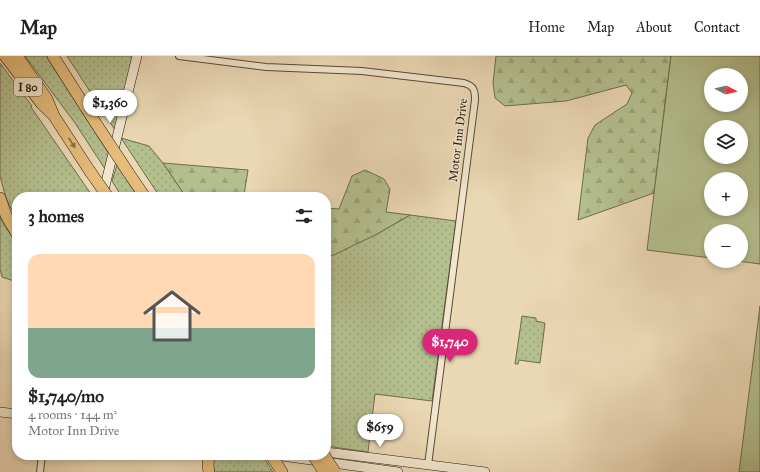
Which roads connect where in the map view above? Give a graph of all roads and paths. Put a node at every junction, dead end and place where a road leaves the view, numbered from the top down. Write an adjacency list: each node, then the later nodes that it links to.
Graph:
1 (5, 56): 8 (highway, I 80)
2 (17, 56): 8 (highway)
3 (53, 56): 7 (highway)
4 (60, 56): 7 (highway)
5 (137, 56): 9 (main road)
6 (179, 56): 23 (street, Motor Inn Drive)
7 (78, 95): 11 (highway, bridge)
8 (54, 116): 10 (highway, I 80, one-way to 10, bridge)
9 (103, 192)
10 (105, 192)
11 (142, 192)
12 (0, 198): 13 (highway)
13 (12, 225)
14 (0, 412): 15 (main road)
15 (12, 413)
16 (331, 453): 23 (main road)
17 (41, 460): 24 (street)
18 (208, 460): 25 (highway)
19 (274, 460): 26 (highway)
20 (311, 460): 29 (main road)
21 (316, 460): 27 (highway, bridge)
22 (327, 460): 28 (highway, bridge)
23 (428, 465): 30 (main road)
24 (40, 472)
25 (209, 472)
26 (282, 472)
27 (324, 472)
28 (335, 472)
29 (398, 472)
30 (485, 472)

